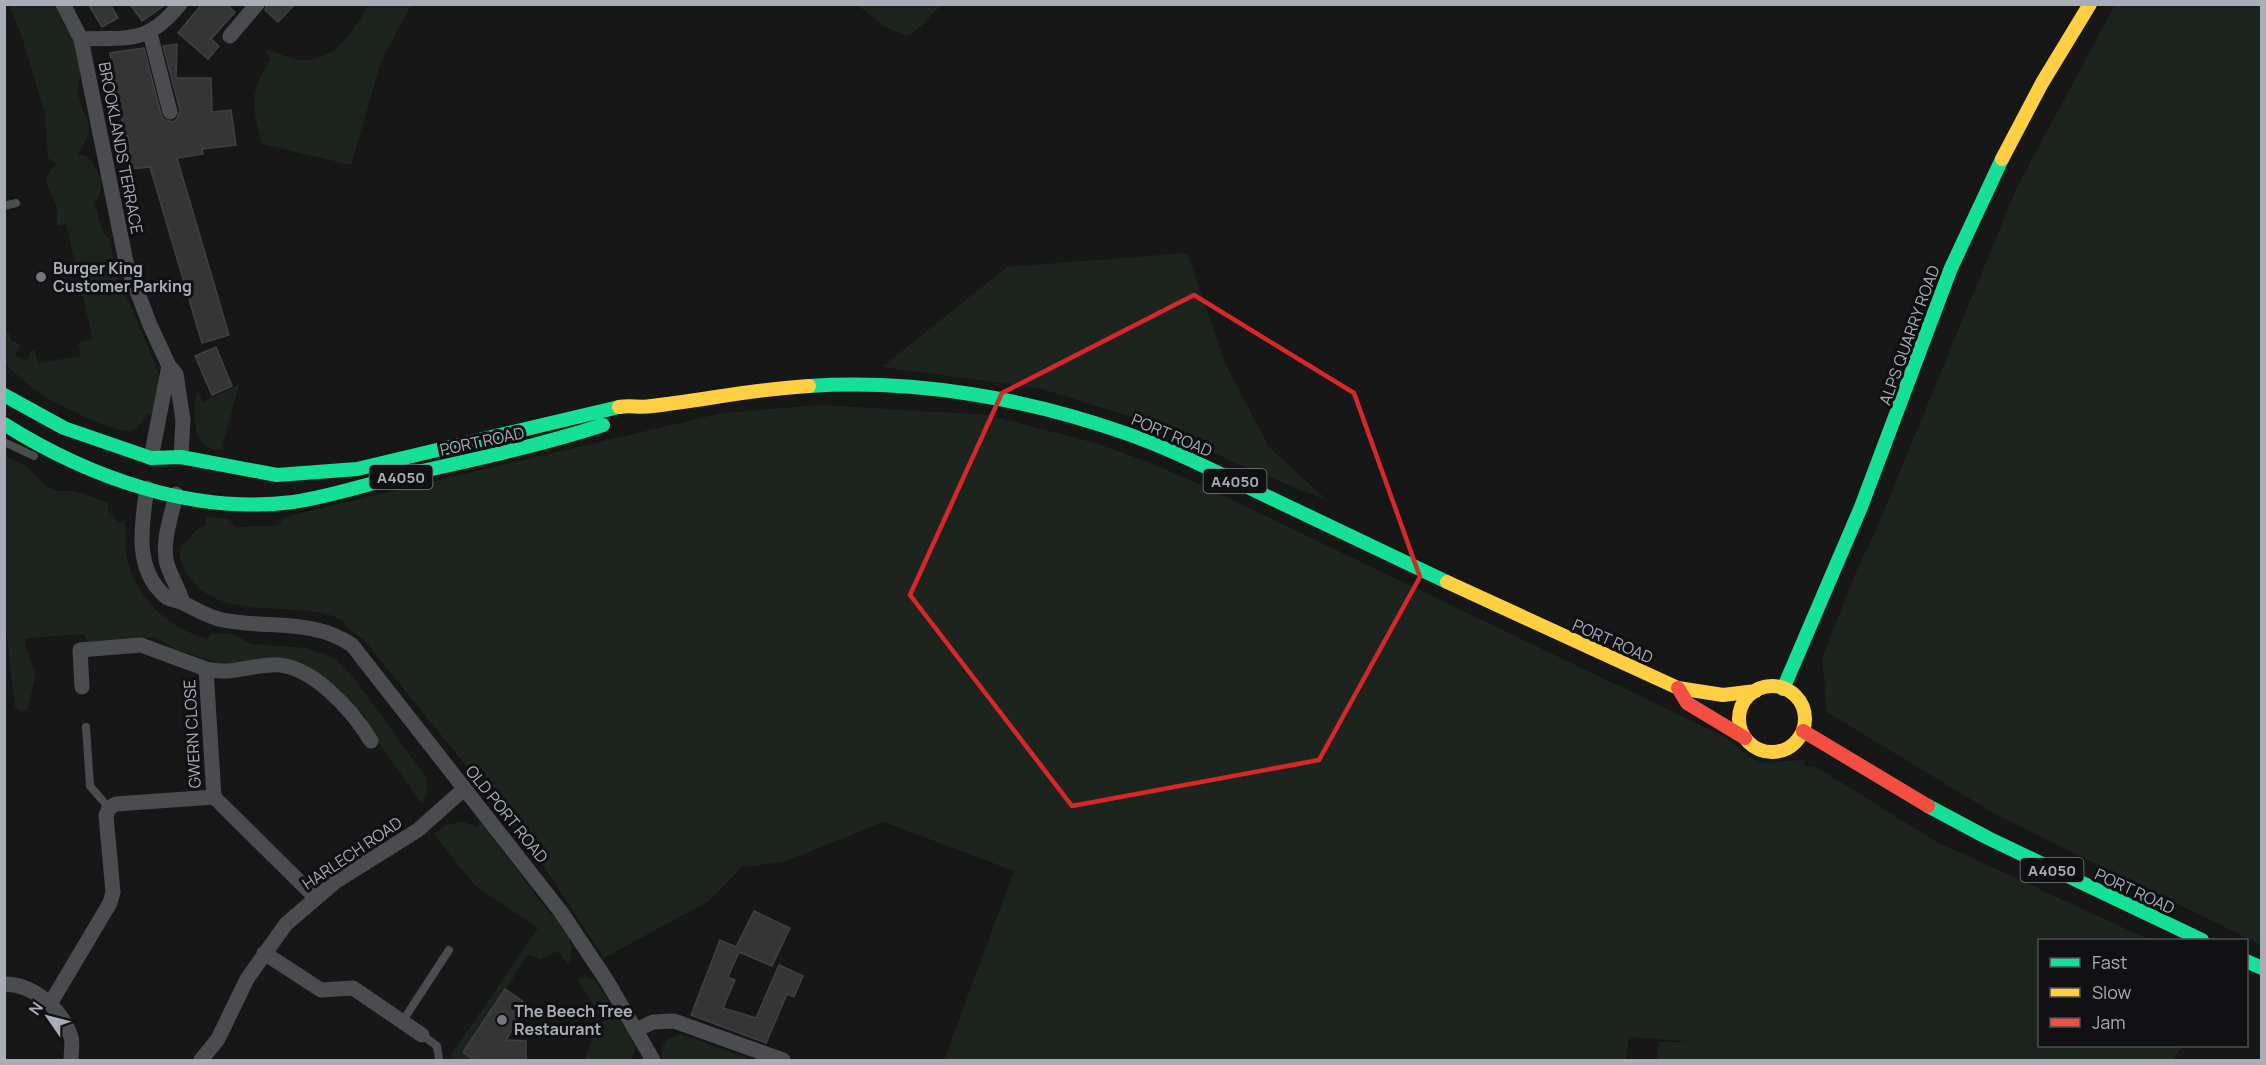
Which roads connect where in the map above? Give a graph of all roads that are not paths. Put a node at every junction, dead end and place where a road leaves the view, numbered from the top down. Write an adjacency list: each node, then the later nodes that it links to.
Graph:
1 (63, 4): 7 (street, BROOKLANDS TERRACE)
2 (180, 4): 5 (street)
3 (257, 4): 6 (street)
4 (2090, 4): 25 (main road, ALPS QUARRY ROAD)
5 (150, 33): 7 (street); 8 (street)
6 (230, 36)
7 (81, 39): 11 (street, BROOKLANDS TERRACE)
8 (170, 112)
9 (16, 203): 10 (lane)
10 (4, 206)
11 (169, 366): 16 (street, BROOKLANDS TERRACE); 18 (street)
12 (4, 395): 18 (main road, PORT ROAD / A4050)
13 (648, 407): 16 (main road, PORT ROAD / A4050); 20 (main road, PORT ROAD / A4050); 24 (main road, PORT ROAD / A4050)
14 (4, 424): 18 (main road, PORT ROAD / A4050)
15 (4, 442): 17 (lane)
16 (181, 457): 18 (main road, PORT ROAD / A4050); 20 (main road)
17 (39, 459)
18 (149, 473): 19 (lane); 20 (main road, PORT ROAD / A4050); 21 (street, OLD PORT ROAD)
19 (127, 492)
20 (176, 494): 21 (street)
21 (183, 603): 31 (street, OLD PORT ROAD)
22 (206, 669): 23 (street, GWERN CLOSE); 30 (street, GWERN CLOSE); 32 (street, GWERN CLOSE)
23 (82, 687)
24 (1678, 688): 26 (main road, PORT ROAD / A4050); 29 (main road, PORT ROAD / A4050)
25 (1783, 689): 26 (main road, A4050); 28 (main road)
26 (1756, 691): 29 (main road)
27 (86, 727): 33 (lane)
28 (1803, 731): 29 (main road, A4050); 35 (main road, PORT ROAD / A4050)
29 (1745, 738)
30 (371, 741)
31 (464, 789): 34 (street, HARLECH ROAD); 43 (street, OLD PORT ROAD)
32 (214, 797): 33 (street, GWERN CLOSE); 34 (street, GWERN CLOSE)
33 (110, 808): 41 (street)
34 (315, 897): 37 (street, HARLECH ROAD)
35 (2200, 939)
36 (449, 950): 42 (lane)
37 (264, 953): 42 (street); 46 (street, HARLECH ROAD)
38 (2248, 961): 39 (main road)
39 (2262, 968)
40 (4, 984): 41 (street)
41 (50, 1004): 45 (street)
42 (402, 1022): 44 (street)
43 (636, 1030): 48 (street, OLD PORT ROAD); 49 (street)
44 (422, 1035): 47 (lane)
45 (71, 1060)
46 (201, 1060)
47 (439, 1060)
48 (653, 1060)
49 (783, 1060)

